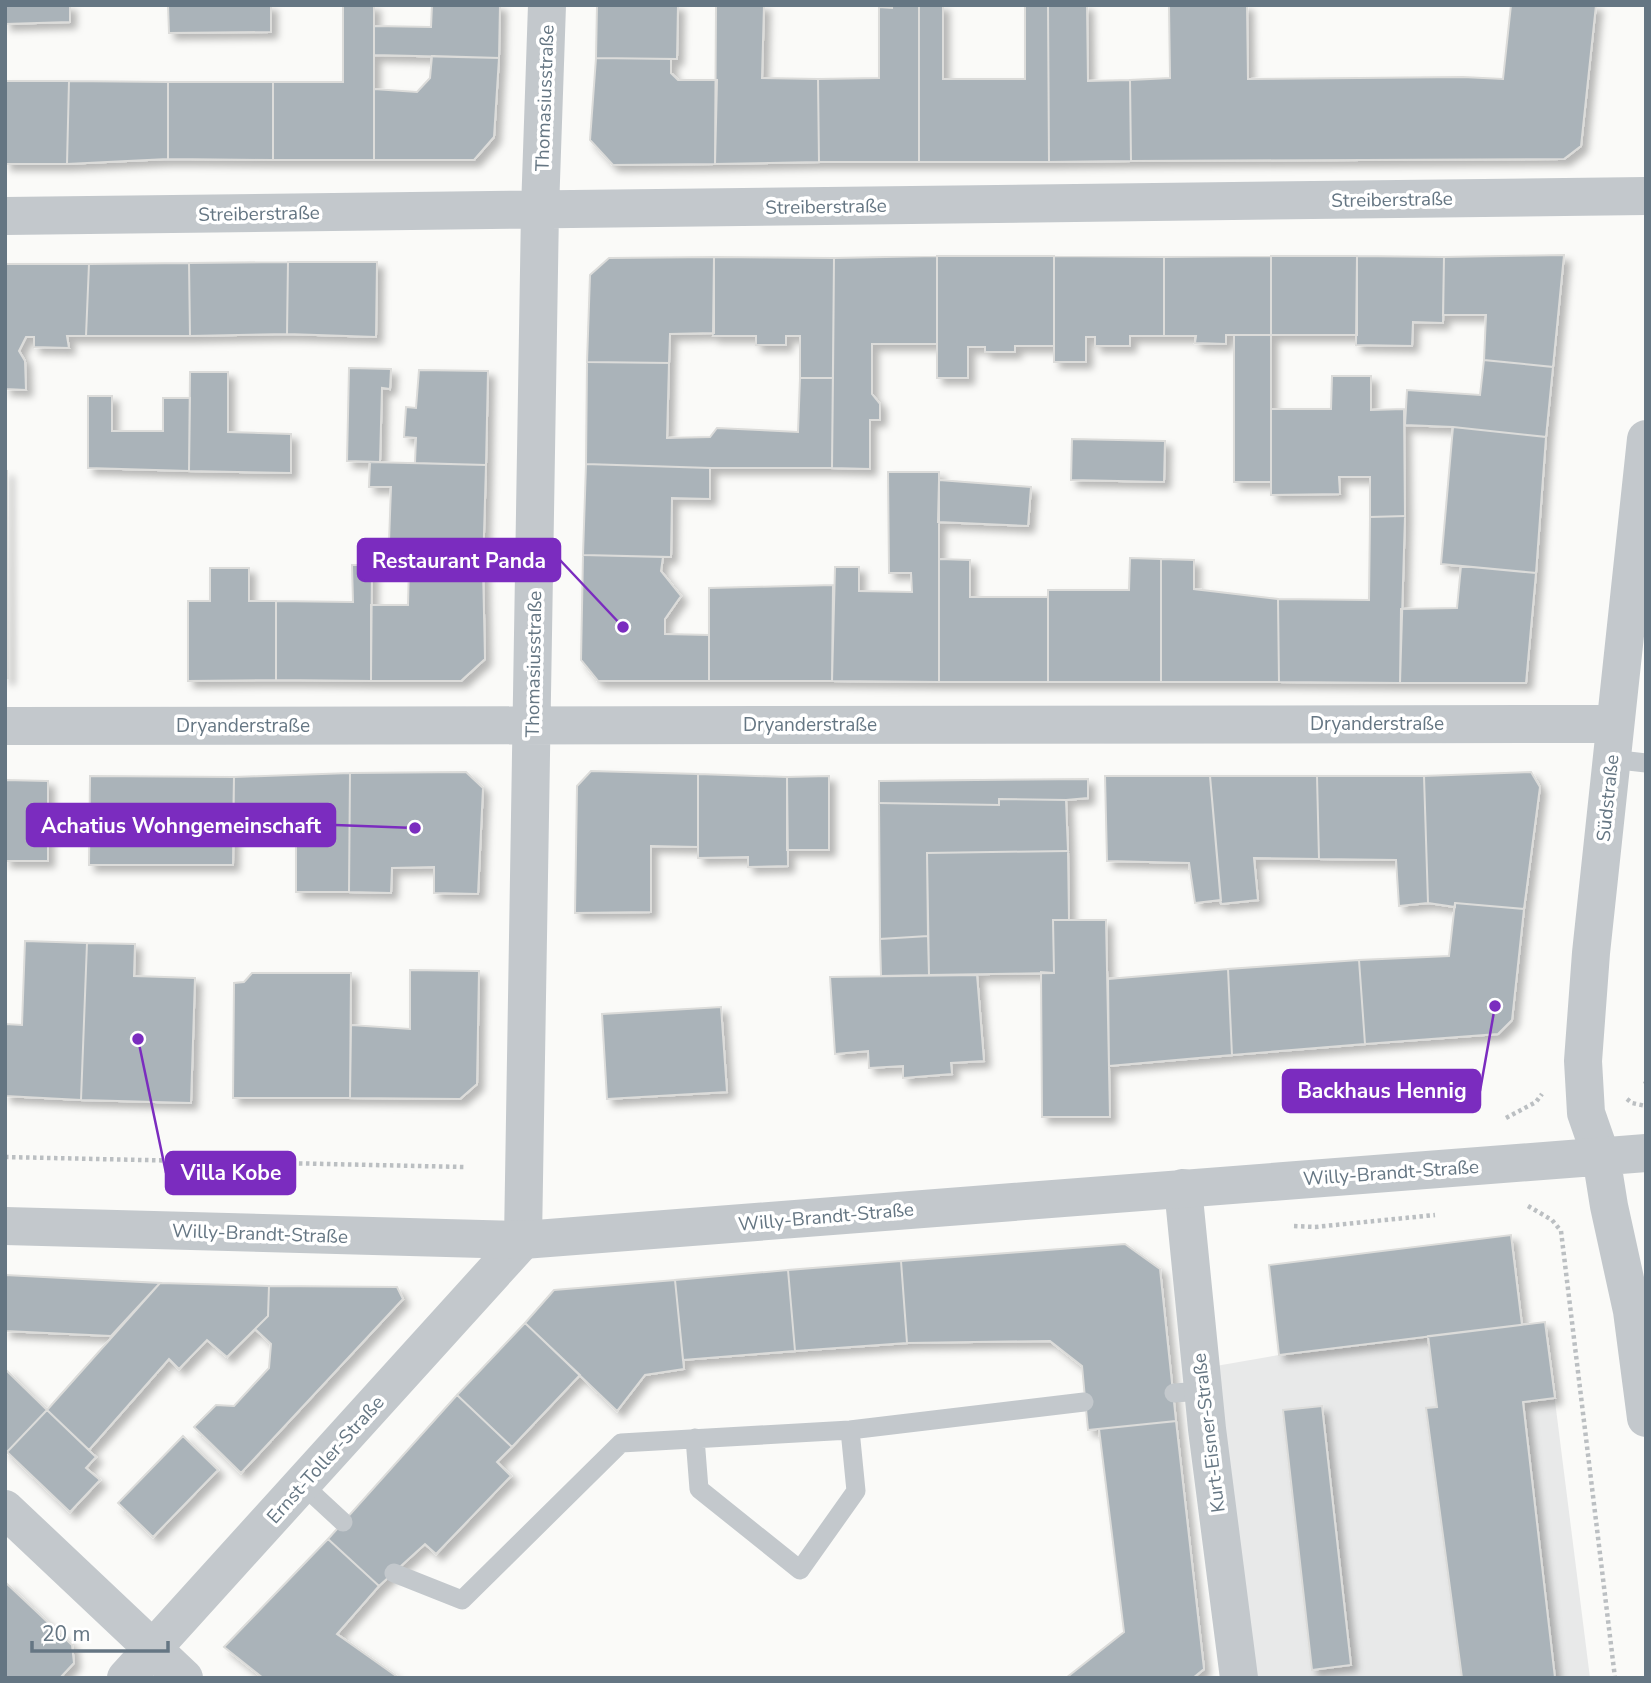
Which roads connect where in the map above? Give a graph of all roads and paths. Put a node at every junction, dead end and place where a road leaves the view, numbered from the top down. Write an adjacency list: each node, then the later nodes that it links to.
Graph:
1 (547, 5): 3 (street, Thomasiusstraße)
2 (1646, 196): 3 (street, Streiberstraße)
3 (540, 210): 4 (street, Streiberstraße); 6 (street, Thomasiusstraße)
4 (5, 216)
5 (1646, 439): 8 (street, Südstraße)
6 (532, 724): 7 (street, Dryanderstraße); 8 (street, Dryanderstraße); 18 (street, Thomasiusstraße)
7 (5, 726)
8 (1624, 748): 10 (street, Südstraße)
9 (1646, 1153): 10 (street, Willy-Brandt-Straße)
10 (1601, 1156): 13 (street, Willy-Brandt-Straße); 20 (street, Südstraße)
11 (5, 1157): 12 (path)
12 (465, 1167)
13 (1183, 1188): 18 (street, Willy-Brandt-Straße); 30 (street, Kurt-Eisner-Straße)
14 (1519, 1203): 31 (path)
15 (1439, 1214): 16 (path)
16 (1289, 1225)
17 (5, 1226): 18 (street, Willy-Brandt-Straße)
18 (523, 1240): 23 (street, Ernst-Toller-Straße)
19 (1084, 1402): 21 (lane)
20 (1646, 1418)
21 (850, 1430): 22 (lane); 22 (lane)
22 (695, 1438): 26 (lane)
23 (303, 1485): 25 (lane); 27 (street, Ernst-Toller-Straße)
24 (5, 1509): 27 (street)
25 (343, 1522)
26 (394, 1573)
27 (153, 1649): 28 (street, Ernst-Toller-Straße); 29 (street)
28 (126, 1678)
29 (184, 1678)
30 (1239, 1678)
31 (1615, 1678)

